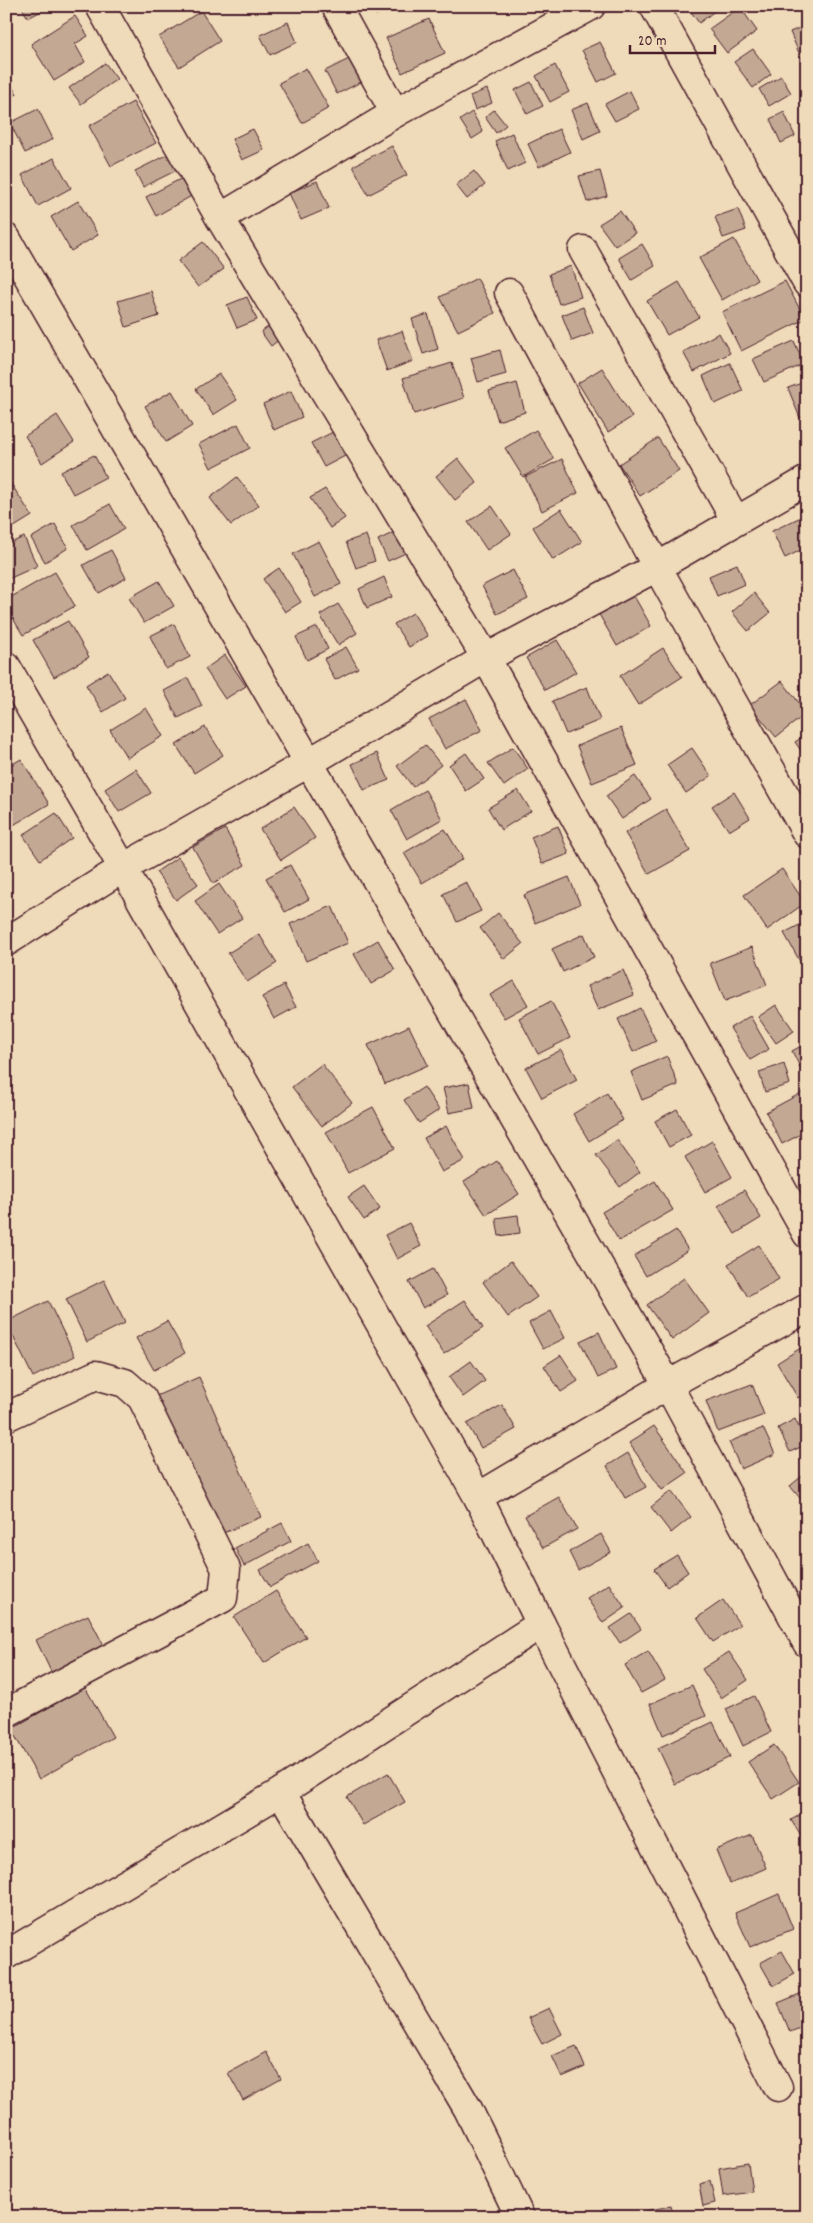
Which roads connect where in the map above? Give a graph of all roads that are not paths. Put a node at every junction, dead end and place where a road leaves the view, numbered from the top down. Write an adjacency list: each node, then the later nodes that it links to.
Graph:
1 (100, 6): 6 (street)
2 (336, 6): 5 (street)
3 (590, 6): 5 (street)
4 (654, 6): 9 (street)
5 (395, 113): 6 (street)
6 (220, 218): 14 (street)
7 (6, 238): 16 (street)
8 (583, 250): 12 (street)
9 (807, 283)
10 (509, 293): 13 (street)
11 (807, 480): 12 (street)
12 (736, 521): 13 (street)
13 (657, 566): 14 (street); 17 (street)
14 (486, 658): 16 (street); 20 (street)
15 (6, 666): 18 (street)
16 (310, 762): 18 (street); 22 (street)
17 (807, 834)
18 (123, 868): 19 (street); 24 (street)
19 (6, 942)
20 (807, 1234)
21 (807, 1308): 22 (street)
22 (668, 1385): 24 (street); 26 (street)
23 (6, 1417): 27 (street)
24 (478, 1497): 25 (street)
25 (541, 1624): 28 (street); 30 (street)
26 (807, 1643)
27 (6, 1713)
28 (281, 1792): 29 (street); 31 (street)
29 (6, 1955)
30 (778, 2088)
31 (520, 2217)

